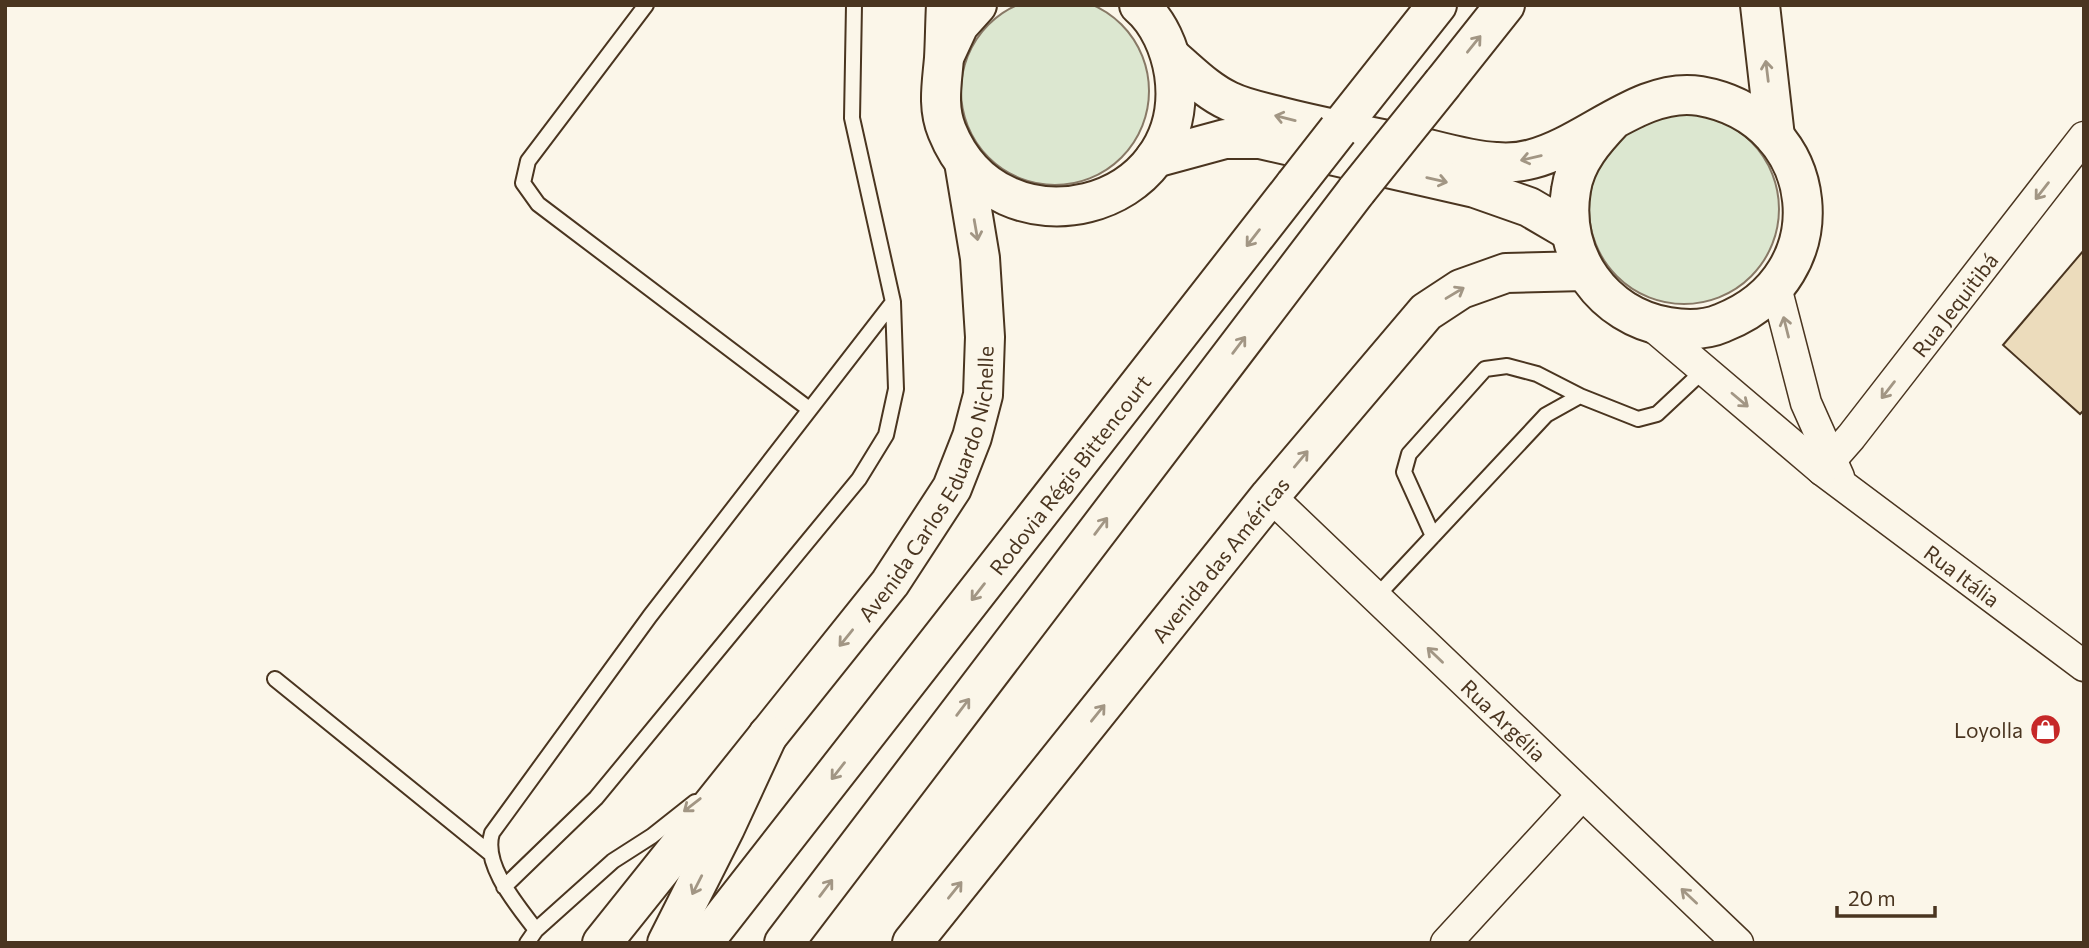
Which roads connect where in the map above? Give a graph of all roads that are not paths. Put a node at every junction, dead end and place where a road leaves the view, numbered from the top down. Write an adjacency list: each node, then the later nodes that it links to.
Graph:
1 (646, 5): 23 (lane)
2 (854, 5): 19 (lane)
3 (946, 5): 10 (main road)
4 (977, 5): 10 (main road)
5 (1139, 5): 9 (main road)
6 (1437, 5): 37 (main road, Rodovia Régis Bittencourt, one-way to 37, bridge)
7 (1505, 5): 38 (main road, one-way to 7, bridge)
8 (1760, 5): 12 (main road, one-way to 8)
9 (1171, 57): 11 (main road, one-way to 9); 14 (main road)
10 (944, 58): 15 (main road)
11 (1615, 118): 12 (main road); 16 (main road)
12 (1775, 137): 18 (main road)
13 (2084, 137): 24 (street, Rua Jequitibá, one-way to 24)
14 (1155, 158): 15 (main road); 16 (main road, one-way to 16)
15 (964, 162): 30 (main road, Avenida Carlos Eduardo Nichelle, one-way to 30)
16 (1570, 231): 17 (main road)
17 (1585, 271): 20 (main road); 25 (main road, Avenida das Américas, one-way to 17)
18 (1776, 288): 20 (main road); 24 (street, Rua Itália, one-way to 18)
19 (893, 302): 23 (lane); 33 (lane)
20 (1650, 324): 21 (street, Rua Itália)
21 (1704, 370): 22 (lane); 24 (street, Rua Itália, one-way to 24)
22 (1580, 396): 26 (lane); 26 (lane)
23 (809, 409): 32 (lane)
24 (1832, 471): 28 (street, Rua Itália)
25 (1270, 496): 27 (street, Rua Argélia); 39 (main road, Avenida das Américas, one-way to 25)
26 (1433, 536): 27 (lane)
27 (1376, 598): 31 (street, Rua Argélia, one-way to 27)
28 (2084, 666)
29 (275, 679): 32 (lane)
30 (757, 749): 34 (lane, one-way to 34); 35 (main road); 36 (main road, one-way to 36)
31 (1582, 795): 40 (street); 41 (street, Rua Argélia, one-way to 31)
32 (491, 854): 33 (lane)
33 (504, 887): 34 (lane)
34 (531, 937)
35 (601, 943)
36 (667, 943)
37 (703, 943)
38 (784, 943)
39 (912, 943)
40 (1446, 943)
41 (1738, 943)

